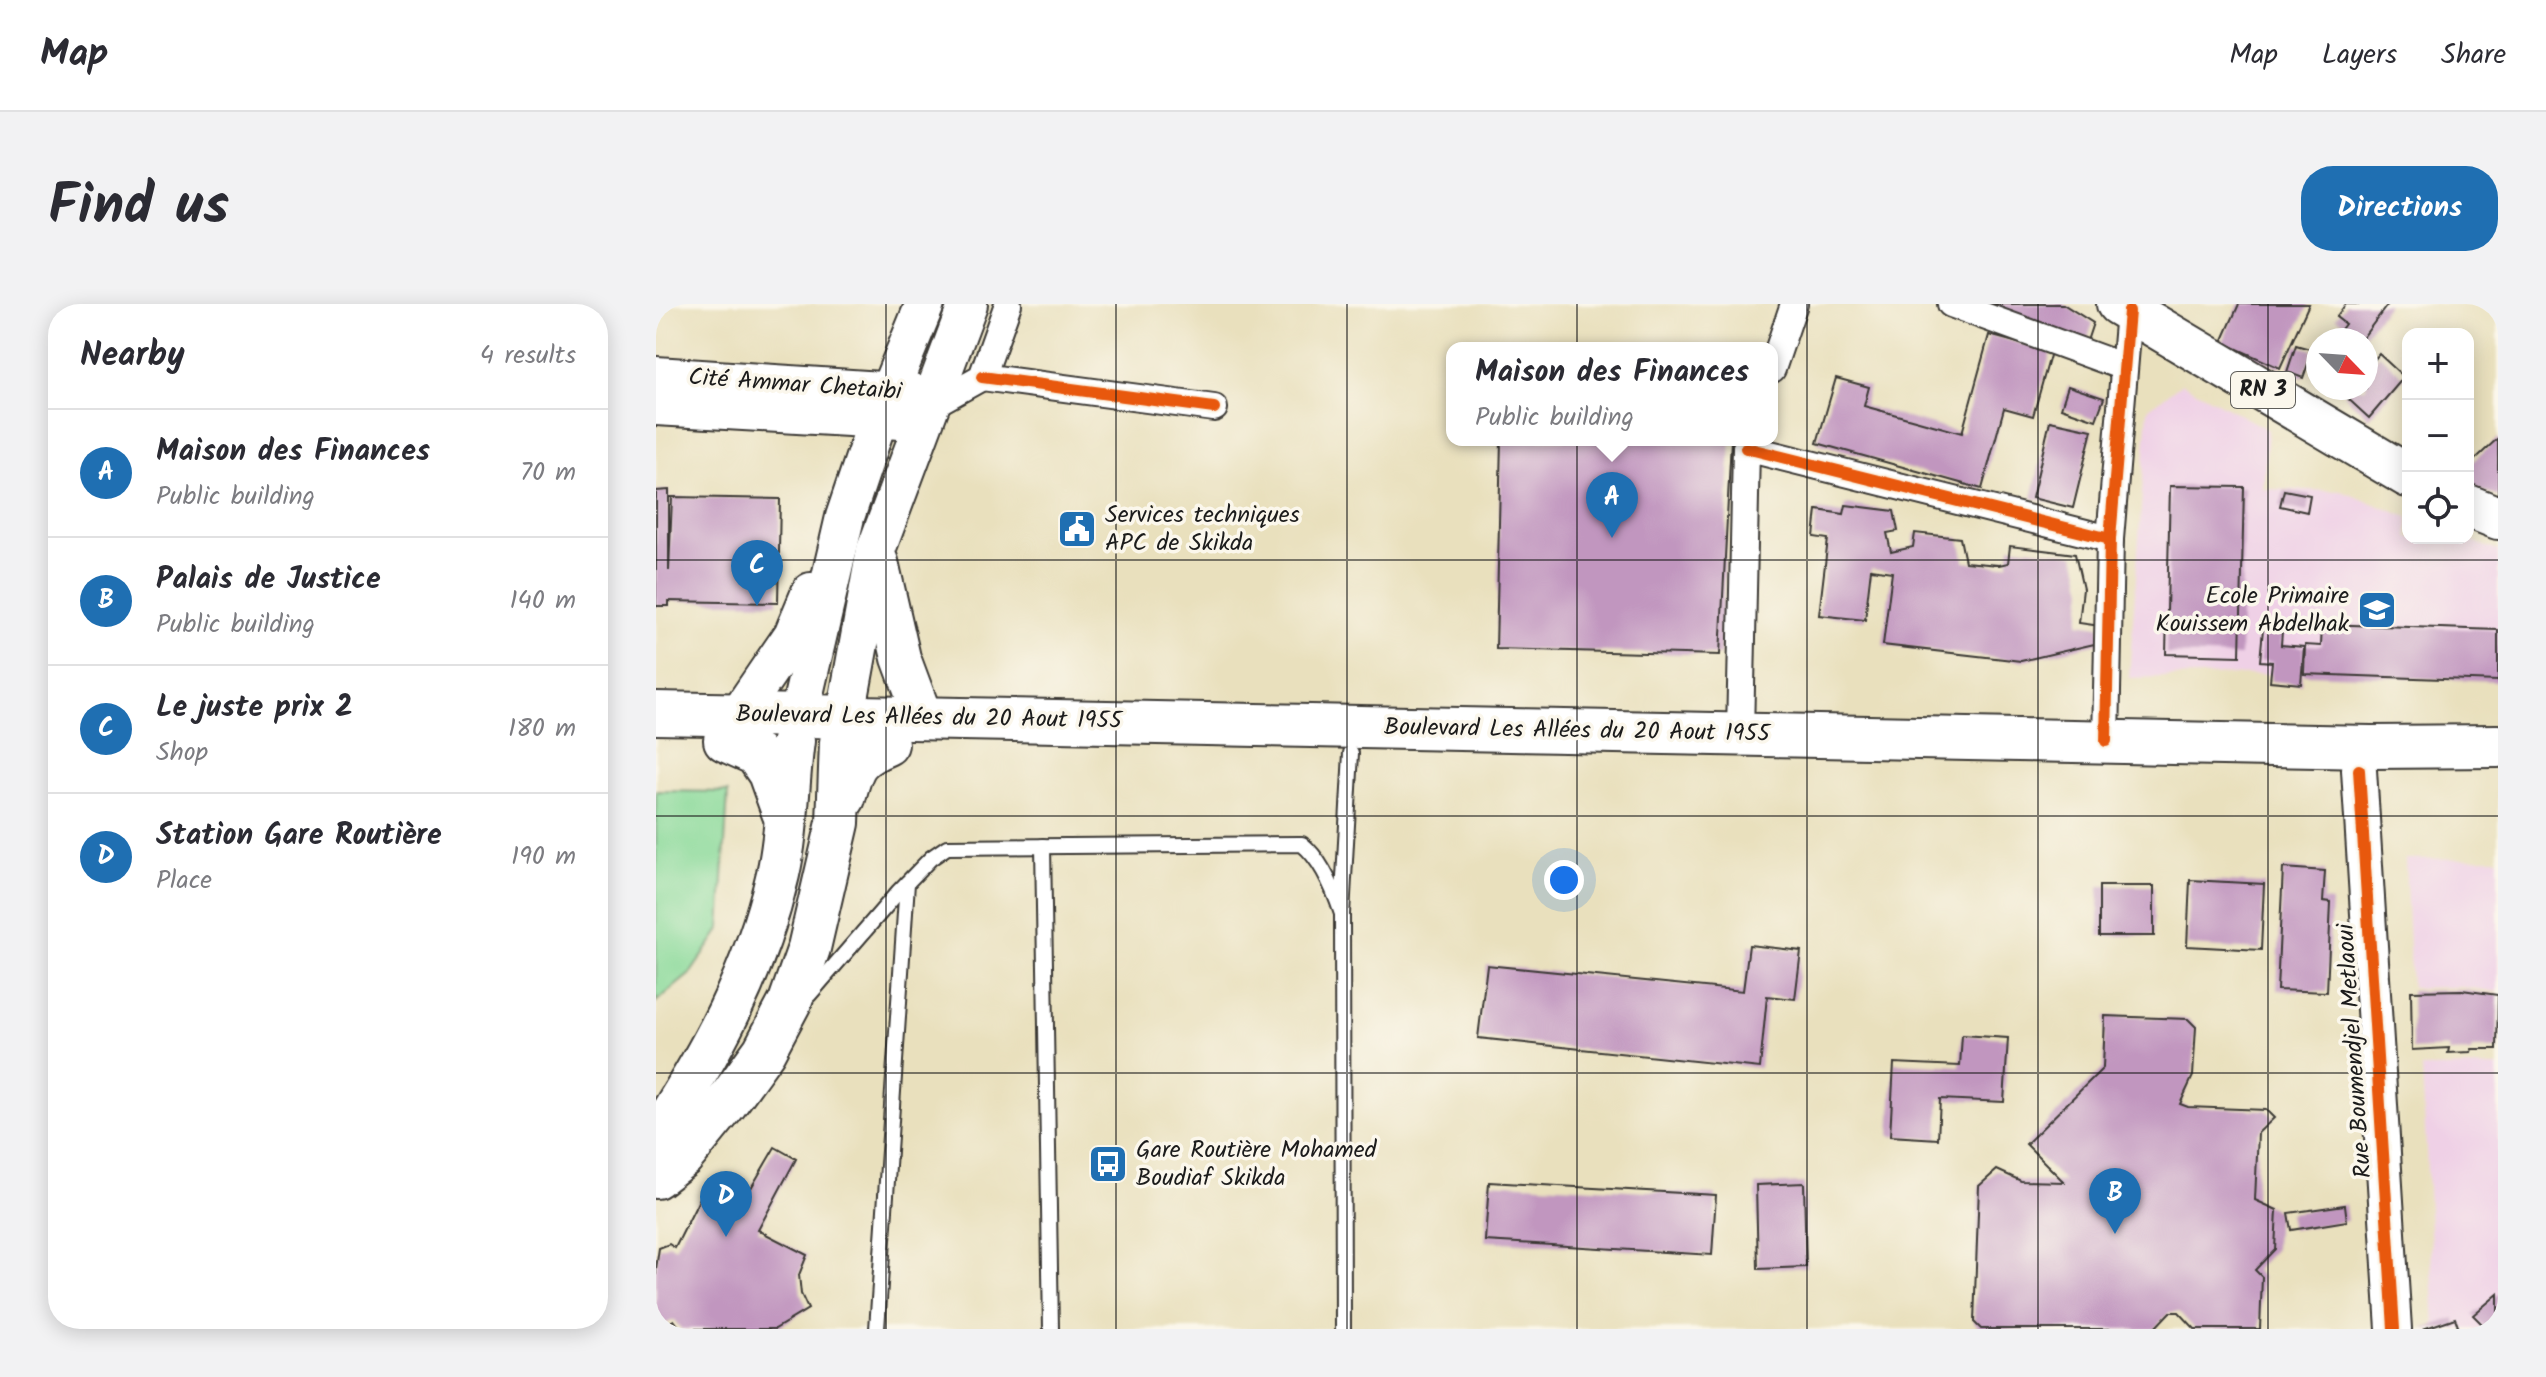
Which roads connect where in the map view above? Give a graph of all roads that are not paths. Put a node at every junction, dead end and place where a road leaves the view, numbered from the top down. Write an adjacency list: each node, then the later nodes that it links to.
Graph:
1 (925, 304): 11 (main road)
2 (968, 304): 13 (main road)
3 (1008, 304): 10 (street)
4 (1794, 304): 7 (street)
5 (1951, 304): 8 (street)
6 (2124, 308): 8 (street); 17 (main road, RN 3)
7 (1778, 351)
8 (2124, 367): 21 (street)
9 (656, 376): 11 (main road, Cité Ammar Chetaibi)
10 (982, 377): 13 (street); 14 (street)
11 (883, 405): 12 (main road, Cité Ammar Chetaibi); 13 (main road, Cité Ammar Chetaibi); 19 (main road)
12 (656, 406)
13 (930, 407): 22 (main road)
14 (1214, 408)
15 (1747, 446): 28 (street)
16 (1755, 446): 21 (street)
17 (2402, 472)
18 (2474, 508): 20 (main road)
19 (845, 517): 25 (main road); 26 (main road)
20 (2498, 518)
21 (2110, 539): 30 (street)
22 (876, 550): 24 (main road); 27 (main road)
23 (656, 713): 25 (main road, Boulevard Les Allées du 20 Aout 1955)
24 (923, 717): 27 (main road, Boulevard Les Allées du 20 Aout 1955); 28 (main road, Boulevard Les Allées du 20 Aout 1955)
25 (732, 727): 26 (main road, Boulevard Les Allées du 20 Aout 1955); 29 (main road, Boulevard Les Allées du 20 Aout 1955); 36 (main road)
26 (796, 728): 27 (main road, Boulevard Les Allées du 20 Aout 1955); 36 (main road)
27 (843, 729): 31 (main road, Boulevard Les Allées du 20 Aout 1955); 37 (main road)
28 (1740, 734): 30 (main road, Boulevard Les Allées du 20 Aout 1955)
29 (656, 739)
30 (2106, 741): 32 (main road, Boulevard Les Allées du 20 Aout 1955)
31 (887, 744): 33 (main road, Boulevard Les Allées du 20 Aout 1955); 37 (main road)
32 (2498, 746)
33 (1351, 753): 35 (main road, Boulevard Les Allées du 20 Aout 1955); 40 (lane)
34 (2498, 768): 35 (main road, Boulevard Les Allées du 20 Aout 1955)
35 (2359, 770): 47 (street, Rue Boumendjel Metlaoui)
36 (787, 823): 42 (main road)
37 (838, 823): 41 (main road)
38 (1043, 846): 39 (lane); 40 (lane); 45 (lane)
39 (907, 883): 41 (lane); 44 (lane)
40 (1342, 914): 46 (lane)
41 (764, 1051): 43 (main road)
42 (656, 1138)
43 (656, 1177)
44 (877, 1329)
45 (1051, 1329)
46 (1343, 1329)
47 (2394, 1329)

